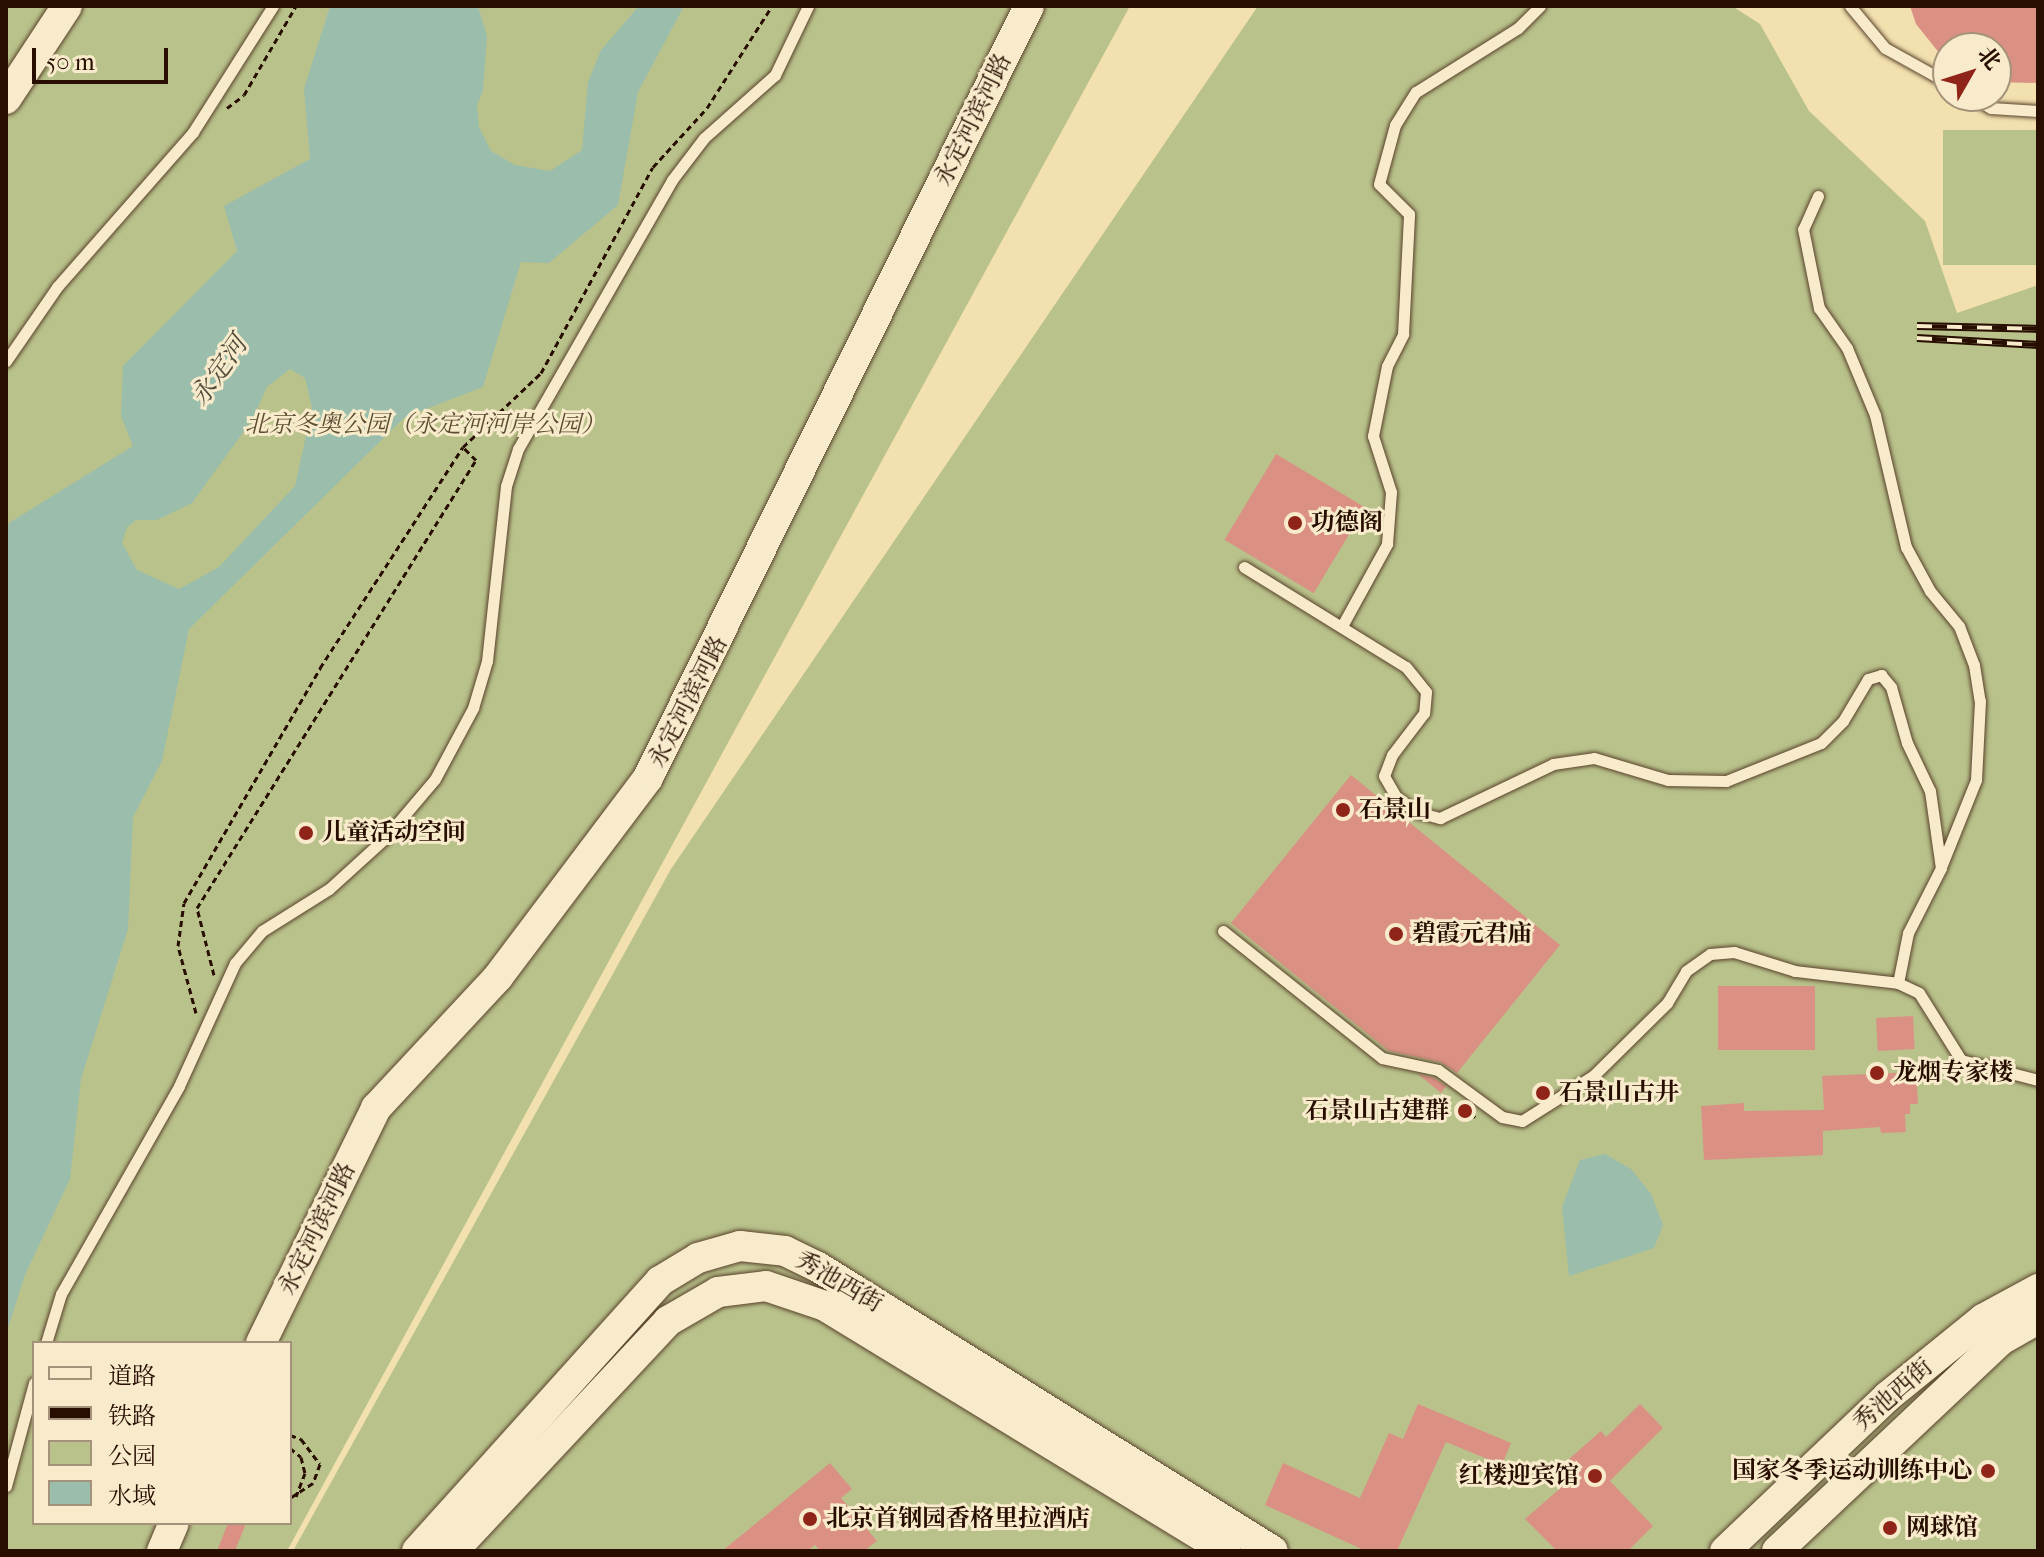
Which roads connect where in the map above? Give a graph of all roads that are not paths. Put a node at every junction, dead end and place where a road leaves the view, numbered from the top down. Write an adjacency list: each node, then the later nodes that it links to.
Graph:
1 (67, 6): 8 (street)
2 (273, 6): 12 (lane)
3 (808, 6): 20 (lane)
4 (1029, 6): 21 (street, 永定河滨河路)
5 (1540, 6): 14 (lane)
6 (1850, 6): 7 (lane)
7 (1932, 74)
8 (6, 99)
9 (2012, 109): 10 (lane)
10 (2038, 111)
11 (1818, 196): 15 (lane)
12 (6, 361)
13 (1244, 567): 14 (lane)
14 (1342, 626): 15 (lane)
15 (1941, 868): 17 (lane)
16 (1223, 931): 17 (lane)
17 (1898, 983): 18 (lane)
18 (2038, 1080)
19 (2035, 1308): 29 (street, 秀池西街); 30 (street, 秀池西街)
20 (47, 1341)
21 (262, 1341)
22 (32, 1390): 23 (lane)
23 (6, 1486)
24 (173, 1525): 26 (street)
25 (437, 1547): 27 (street, 秀池西街); 28 (street, 秀池西街)
26 (162, 1551)
27 (1226, 1551)
28 (1273, 1551)
29 (1725, 1551)
30 (1777, 1551)

